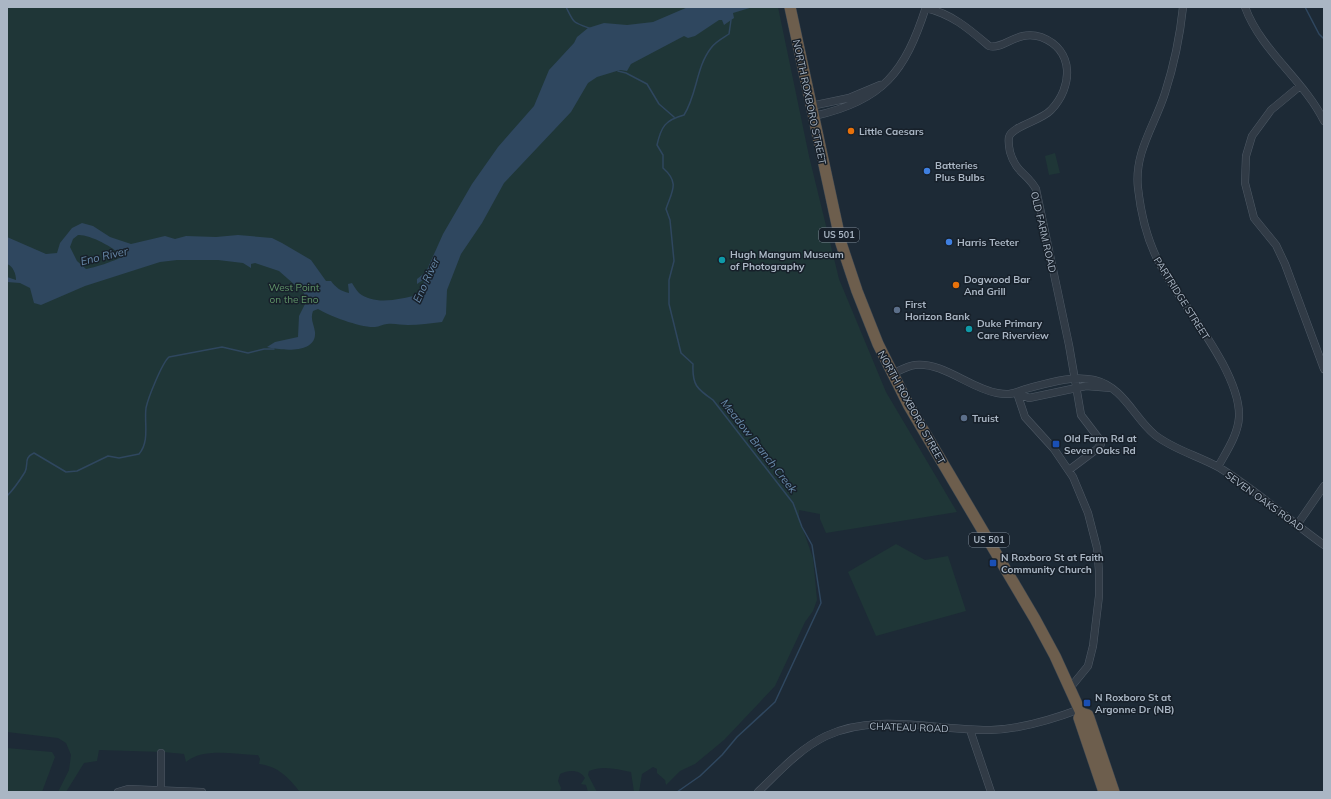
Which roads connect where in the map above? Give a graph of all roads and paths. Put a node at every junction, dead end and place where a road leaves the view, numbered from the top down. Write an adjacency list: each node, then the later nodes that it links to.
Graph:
1 (1184, 7): 14 (street, PARTRIDGE STREET)
2 (1245, 7): 5 (street)
3 (926, 8): 6 (street); 10 (street, OLD FARM ROAD)
4 (791, 10): 6 (highway, NORTH ROXBORO STREET / US 501)
5 (1300, 86): 7 (street); 8 (street)
6 (813, 111): 9 (highway, NORTH ROXBORO STREET / US 501)
7 (1324, 121)
8 (1324, 369)
9 (892, 374): 13 (street); 19 (highway, NORTH ROXBORO STREET / US 501)
10 (1074, 379): 11 (street, OLD FARM ROAD); 12 (street, SEVEN OAKS ROAD); 13 (street, SEVEN OAKS ROAD)
11 (1075, 387): 12 (street); 13 (street); 15 (street, OLD FARM ROAD)
12 (1111, 388): 14 (street, SEVEN OAKS ROAD)
13 (1018, 393): 15 (street)
14 (1218, 467): 17 (street, SEVEN OAKS ROAD)
15 (1069, 470): 19 (street)
16 (1324, 486): 17 (street)
17 (1297, 525): 18 (street, SEVEN OAKS ROAD)
18 (1324, 545)
19 (1070, 688): 20 (highway, NORTH ROXBORO STREET / US 501)
20 (1080, 711): 21 (street, CHATEAU ROAD); 24 (highway, NORTH ROXBORO STREET / US 501); 29 (highway, NORTH ROXBORO STREET / US 501)
21 (970, 730): 27 (street, CHATEAU ROAD); 28 (street)
22 (161, 753): 23 (street)
23 (161, 789): 25 (street); 26 (street)
24 (1104, 791)
25 (118, 792)
26 (202, 792)
27 (758, 792)
28 (991, 792)
29 (1114, 792)

